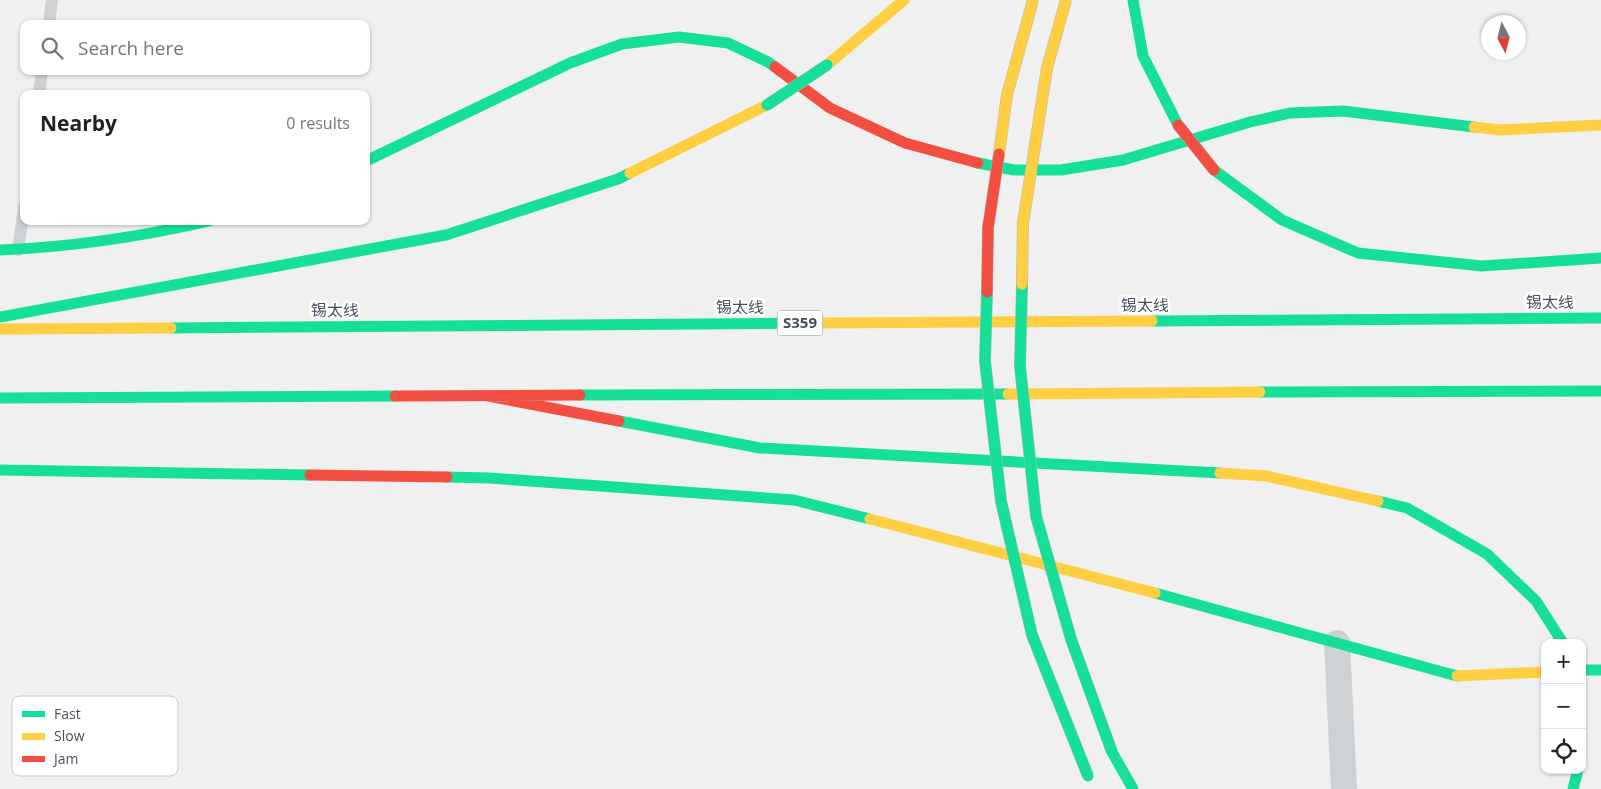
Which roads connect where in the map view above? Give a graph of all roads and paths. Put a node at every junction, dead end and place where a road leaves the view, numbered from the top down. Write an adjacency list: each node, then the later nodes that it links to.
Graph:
1 (52, 0): 6 (lane)
2 (904, 0): 16 (main road, bridge)
3 (1033, 0): 29 (main road, bridge)
4 (1066, 0): 30 (main road, bridge)
5 (1133, 0): 15 (main road, bridge)
6 (50, 20)
7 (41, 75): 8 (lane)
8 (40, 90)
9 (1601, 125): 10 (main road)
10 (370, 159)
11 (22, 225): 14 (lane)
12 (193, 225): 14 (main road)
13 (0, 250): 14 (main road)
14 (18, 250)
15 (1601, 258)
16 (0, 317)
17 (1601, 318): 18 (main road, 锡太线 / S359)
18 (0, 329)
19 (1601, 391): 20 (main road)
20 (488, 396): 21 (main road); 23 (main road)
21 (0, 398)
22 (0, 470): 24 (main road)
23 (1561, 639)
24 (1337, 643): 27 (main road); 31 (street)
25 (1586, 670): 26 (main road)
26 (1601, 670)
27 (1541, 672)
28 (1577, 774): 32 (main road)
29 (1096, 789)
30 (1133, 789)
31 (1344, 789)
32 (1573, 789)

